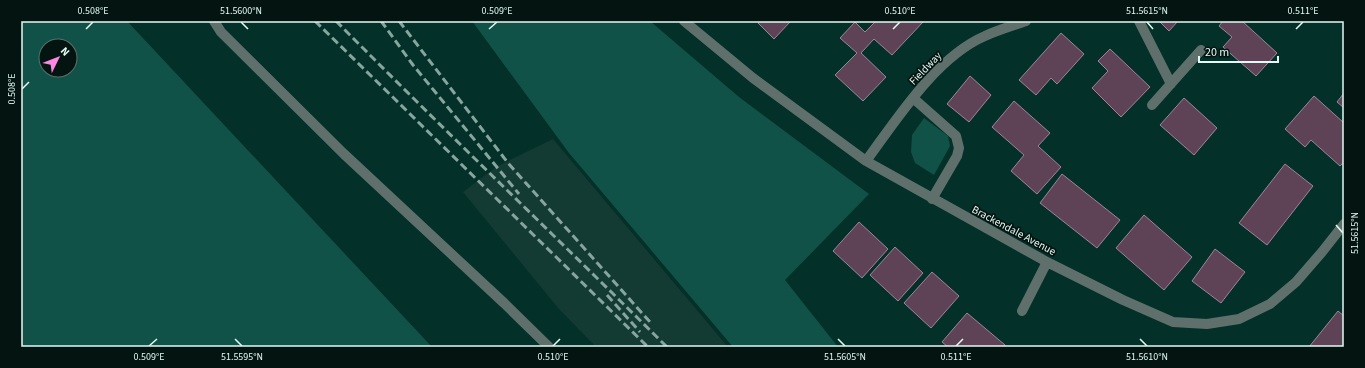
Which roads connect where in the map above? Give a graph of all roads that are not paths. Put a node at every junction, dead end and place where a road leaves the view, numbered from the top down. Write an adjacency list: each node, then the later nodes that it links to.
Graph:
1 (214, 21): 14 (street)
2 (684, 21): 9 (street, Brackendale Avenue)
3 (1026, 21): 7 (street, Fieldway)
4 (1139, 21): 6 (street)
5 (1201, 50): 6 (street)
6 (1171, 84): 8 (street)
7 (913, 98): 9 (street, Fieldway); 10 (street)
8 (1152, 105)
9 (866, 161): 10 (street, Brackendale Avenue)
10 (932, 199): 12 (street, Brackendale Avenue)
11 (1344, 224): 12 (street, Brackendale Avenue)
12 (1047, 262): 13 (street)
13 (1022, 311)
14 (549, 347)

